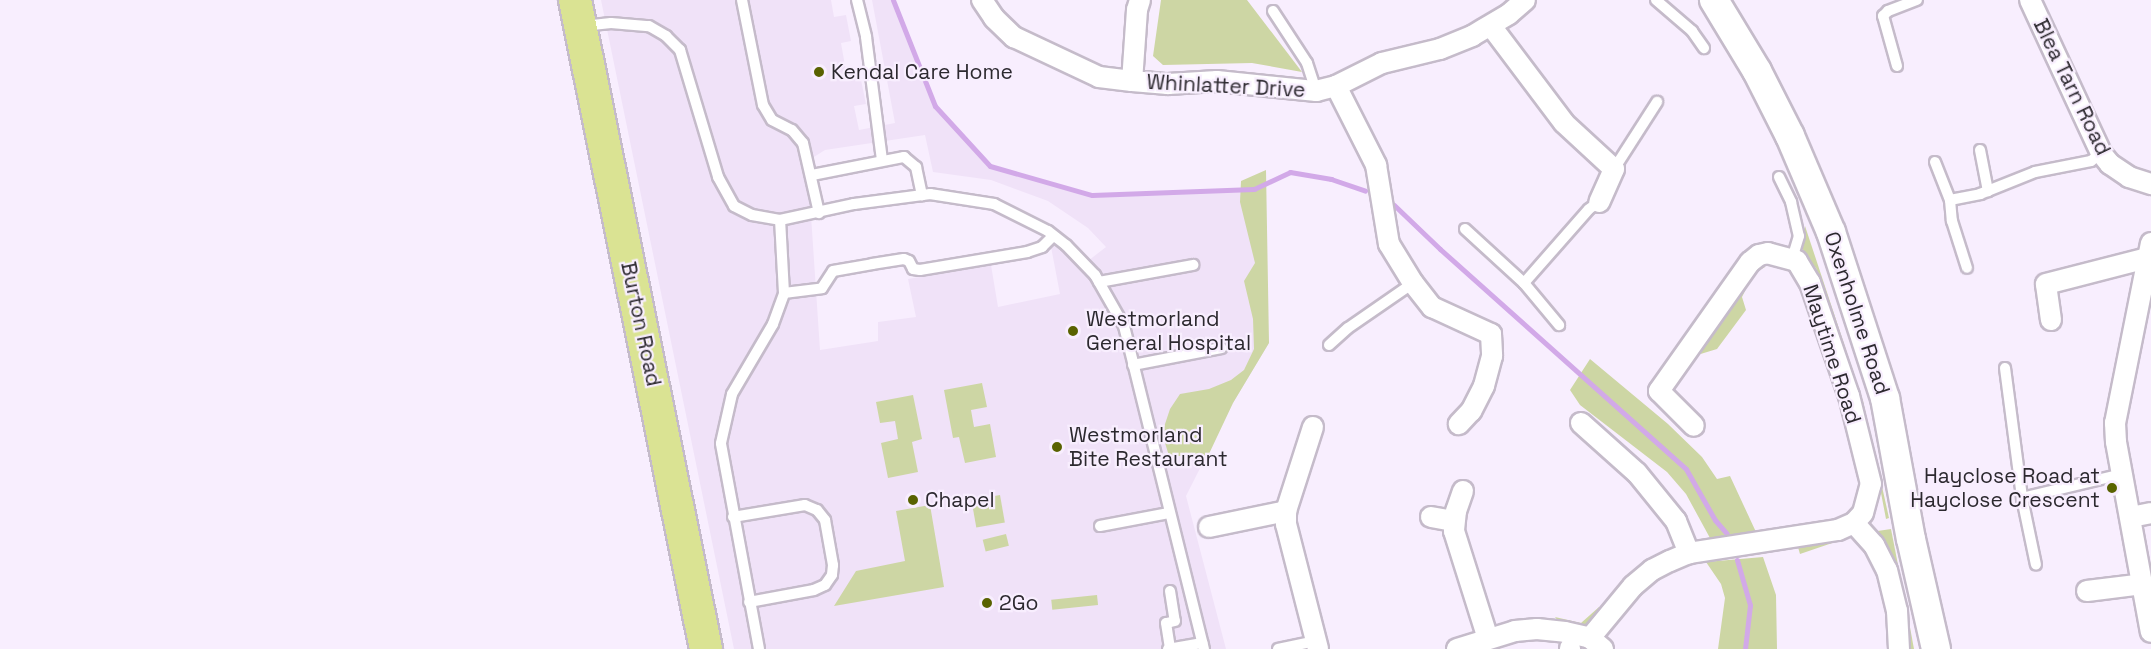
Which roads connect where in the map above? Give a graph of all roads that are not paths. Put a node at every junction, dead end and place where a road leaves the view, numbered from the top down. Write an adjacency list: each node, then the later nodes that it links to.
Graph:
1 (742, 0): 24 (lane)
2 (857, 0): 21 (lane)
3 (982, 0): 15 (street)
4 (1140, 0): 15 (street, Whinlatter Drive)
5 (1525, 0): 12 (street, Whinlatter Drive)
6 (1656, 0): 13 (lane)
7 (1714, 0): 83 (main road, Oxenholme Road)
8 (1917, 0): 14 (lane)
9 (2030, 0): 20 (street, Blea Tarn Road)
10 (1273, 11): 17 (lane)
11 (577, 13): 32 (lane); 77 (main road, Burton Road)
12 (1491, 26): 16 (street, Whinlatter Drive); 23 (street)
13 (1704, 48)
14 (1897, 66)
15 (1132, 81): 17 (street, Whinlatter Drive)
16 (1336, 86): 17 (street, Whinlatter Drive); 40 (street)
17 (1316, 91)
18 (1657, 102): 23 (lane)
19 (1980, 150): 27 (lane)
20 (2101, 153): 26 (street, Blea Tarn Road); 27 (lane)
21 (882, 160): 24 (lane); 28 (lane)
22 (1935, 162): 29 (lane)
23 (1614, 169): 30 (street)
24 (812, 175): 31 (lane)
25 (1779, 177): 36 (lane)
26 (2151, 184)
27 (1988, 191): 29 (lane)
28 (922, 195): 31 (lane); 34 (lane)
29 (1950, 200): 38 (lane)
30 (1599, 202): 41 (lane)
31 (819, 213): 32 (lane)
32 (780, 220): 42 (lane)
33 (1465, 230): 41 (lane)
34 (1053, 236): 39 (lane); 42 (lane)
35 (2149, 250): 43 (street); 53 (street)
36 (1792, 259): 51 (street, Maytime Road); 63 (street, Maytime Road)
37 (1193, 265): 39 (lane)
38 (1967, 268)
39 (1099, 282): 47 (lane)
40 (1413, 283): 45 (lane); 50 (street)
41 (1524, 283): 44 (lane)
42 (784, 293): 59 (lane)
43 (2051, 320)
44 (1559, 325)
45 (1329, 345)
46 (1221, 348): 47 (lane)
47 (1133, 365): 57 (lane)
48 (2005, 368): 55 (lane)
49 (1581, 423): 66 (street)
50 (1459, 424)
51 (1694, 426)
52 (1313, 427): 56 (street)
53 (2122, 474): 55 (lane); 61 (street)
54 (1463, 491): 62 (street)
55 (2022, 498): 67 (lane)
56 (1286, 511): 65 (street); 75 (street)
57 (1169, 513): 64 (lane); 76 (lane)
58 (2151, 513): 61 (street)
59 (733, 517): 71 (lane); 71 (lane)
60 (1431, 517): 62 (street)
61 (2130, 517): 68 (street)
62 (1453, 521): 73 (street)
63 (1854, 523): 66 (street); 82 (street)
64 (1100, 526)
65 (1209, 527)
66 (1689, 552): 74 (street)
67 (2036, 566)
68 (2143, 584): 70 (street); 72 (street)
69 (1170, 591): 79 (lane)
70 (2087, 591)
71 (749, 602): 78 (lane)
72 (2151, 632)
73 (1488, 639): 74 (street); 81 (street)
74 (1596, 644)
75 (1317, 645): 80 (lane)
76 (1203, 646): 79 (lane)
77 (706, 649)
78 (759, 649)
79 (1169, 649)
80 (1278, 649)
81 (1457, 649)
82 (1899, 649)
83 (1936, 649)

